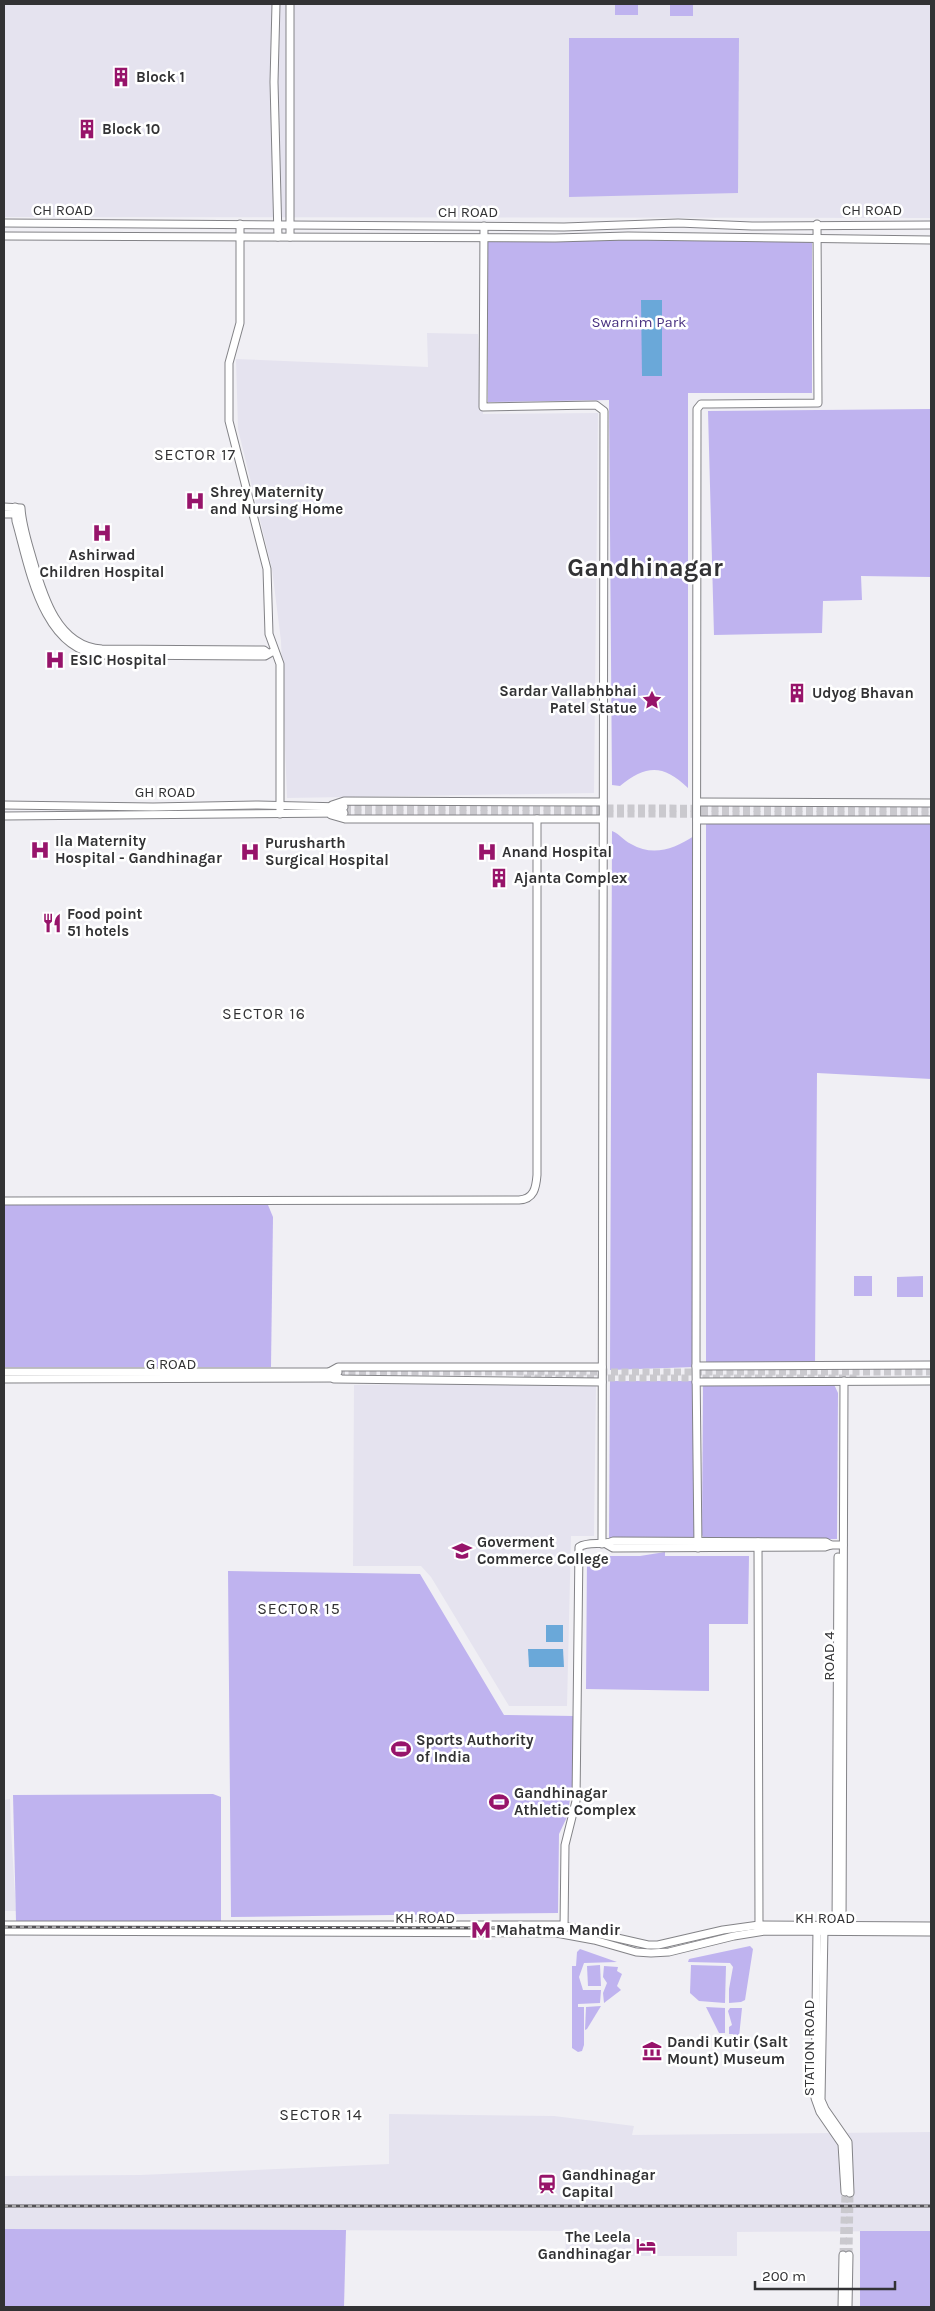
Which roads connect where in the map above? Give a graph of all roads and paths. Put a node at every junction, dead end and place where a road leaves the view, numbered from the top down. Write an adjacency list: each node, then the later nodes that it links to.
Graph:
1 (276, 4): 5 (street)
2 (290, 4): 7 (street)
3 (4, 223): 4 (street, CH ROAD)
4 (240, 224): 5 (street, CH ROAD); 11 (street)
5 (277, 224): 7 (street, CH ROAD); 12 (street)
6 (817, 224): 8 (street, CH ROAD); 9 (street, CH ROAD); 15 (street)
7 (290, 225): 9 (street, CH ROAD); 13 (street)
8 (931, 225)
9 (484, 226): 14 (street)
10 (4, 236): 11 (street, CH ROAD)
11 (240, 237): 12 (street, CH ROAD); 20 (street)
12 (278, 237): 13 (street, CH ROAD)
13 (290, 237): 14 (street, CH ROAD)
14 (484, 237): 15 (street, CH ROAD); 21 (street)
15 (817, 239): 16 (street, CH ROAD); 22 (street)
16 (931, 240)
17 (4, 508): 18 (street)
18 (17, 512): 19 (street); 20 (street)
19 (4, 514)
20 (272, 652): 25 (street)
21 (603, 802): 26 (street); 31 (street)
22 (698, 802): 23 (street); 32 (street)
23 (931, 803)
24 (4, 804): 25 (street, GH ROAD)
25 (280, 805): 26 (street, GH ROAD); 28 (street)
26 (326, 810): 27 (street); 28 (street, GH ROAD); 30 (street)
27 (344, 810)
28 (280, 814): 29 (street, GH ROAD)
29 (4, 816)
30 (537, 819): 31 (street); 34 (street)
31 (603, 819): 37 (street)
32 (698, 820): 33 (street); 35 (street)
33 (931, 820)
34 (4, 1201)
35 (696, 1366): 36 (street); 45 (street)
36 (931, 1366)
37 (602, 1367): 39 (street); 44 (street)
38 (4, 1372): 39 (street, G ROAD)
39 (329, 1375): 40 (street, G ROAD); 41 (street, G ROAD); 44 (street)
40 (339, 1375)
41 (4, 1378)
42 (841, 1381): 43 (street); 45 (street); 49 (street, ROAD 4)
43 (931, 1381)
44 (602, 1382): 46 (street)
45 (696, 1382): 47 (street)
46 (604, 1544): 47 (street); 55 (street)
47 (698, 1545): 48 (street)
48 (758, 1545): 49 (street); 52 (street)
49 (838, 1545): 54 (street, ROAD 4)
50 (4, 1925): 55 (street, KH ROAD)
51 (931, 1926): 54 (street, KH ROAD)
52 (758, 1928): 53 (street, KH ROAD); 55 (street, KH ROAD)
53 (820, 1928): 54 (street, KH ROAD); 58 (street, STATION ROAD)
54 (839, 1928): 57 (street, KH ROAD)
55 (564, 1930): 56 (street, KH ROAD)
56 (4, 1931)
57 (931, 1932)
58 (847, 2192)
59 (842, 2307): 60 (street)
60 (848, 2307)

